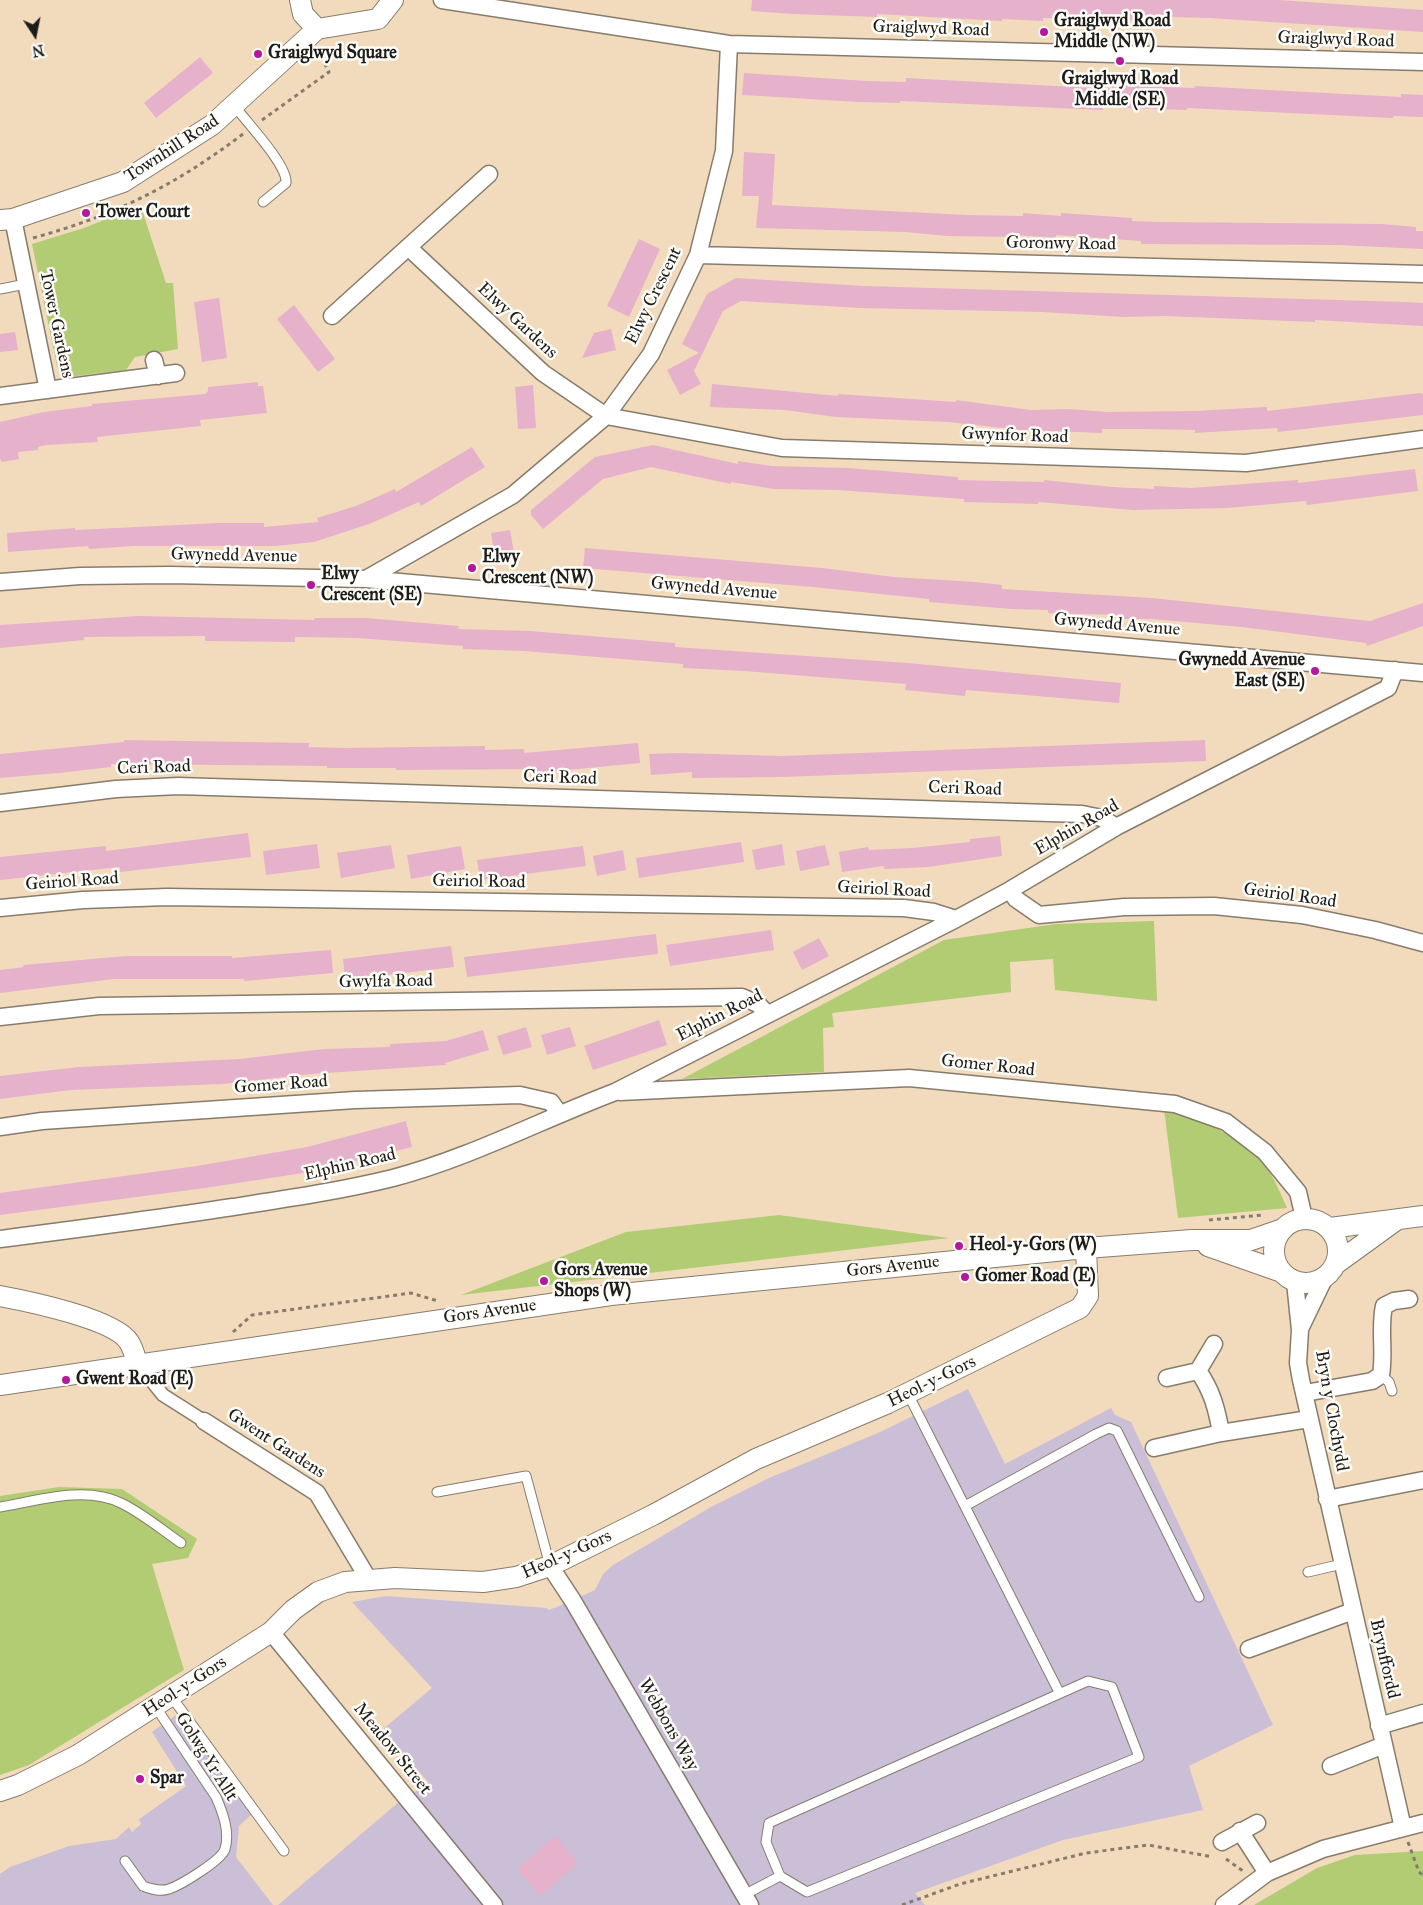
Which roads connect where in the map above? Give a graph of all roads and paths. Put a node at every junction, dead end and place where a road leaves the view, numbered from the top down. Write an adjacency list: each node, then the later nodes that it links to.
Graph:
1 (300, 0): 5 (street)
2 (394, 0): 5 (street)
3 (442, 0): 4 (street, Graiglwyd Road)
4 (494, 4): 6 (street, Graiglwyd Road)
5 (317, 29): 8 (street, Townhill Road)
6 (729, 44): 7 (street, Graiglwyd Road); 13 (street, Elwy Crescent)
7 (1423, 62)
8 (234, 105): 10 (lane); 11 (street, Townhill Road)
9 (489, 174): 12 (street)
10 (263, 202)
11 (6, 220): 15 (street, Tower Gardens)
12 (408, 247): 17 (street); 21 (street, Elwy Gardens)
13 (698, 255): 14 (street, Goronwy Road); 21 (street, Elwy Crescent)
14 (1423, 274)
15 (26, 284): 16 (lane); 19 (street, Tower Gardens)
16 (0, 289)
17 (332, 316)
18 (176, 373): 19 (street, Tower Gardens)
19 (48, 390): 20 (street)
20 (0, 396)
21 (606, 416): 22 (street, Gwynfor Road); 23 (street, Elwy Crescent)
22 (1423, 439)
23 (366, 579): 24 (street, Gwynedd Avenue); 25 (street, Gwynedd Avenue)
24 (0, 582)
25 (1395, 670): 26 (street, Gwynedd Avenue); 28 (street, Elphin Road)
26 (1423, 674)
27 (0, 803): 28 (street, Ceri Road)
28 (1116, 827): 29 (street, Elphin Road)
29 (1010, 890): 31 (street, Elphin Road); 32 (street, Geiriol Road)
30 (0, 908): 31 (street, Geiriol Road)
31 (956, 919): 33 (street, Elphin Road)
32 (1423, 943)
33 (768, 1014): 34 (street, Gwylfa Road); 35 (street, Elphin Road)
34 (0, 1017)
35 (615, 1092): 36 (street, Elphin Road); 39 (street, Gomer Road)
36 (559, 1113): 37 (street, Gomer Road); 43 (street, Elphin Road)
37 (0, 1127)
38 (1423, 1216): 40 (street)
39 (1304, 1218): 41 (street); 42 (street)
40 (1399, 1218): 42 (street); 46 (street)
41 (1283, 1228): 44 (street, Gors Avenue); 47 (street)
42 (1330, 1228): 46 (street)
43 (0, 1239)
44 (1192, 1240): 45 (street, Gors Avenue); 47 (street, Gors Avenue)
45 (1086, 1248): 53 (street, Gors Avenue); 60 (street, Heol-y-Gors)
46 (1337, 1263): 48 (street)
47 (1288, 1277): 48 (street); 51 (street)
48 (1324, 1278): 51 (street)
49 (0, 1296): 53 (street)
50 (1410, 1299): 55 (street)
51 (1300, 1330): 59 (street, Bryn y Clochydd)
52 (1214, 1344): 54 (street)
53 (137, 1363): 57 (street, Gors Avenue); 62 (street)
54 (1198, 1371): 56 (street); 63 (street)
55 (1381, 1375): 58 (lane); 59 (street)
56 (1167, 1378)
57 (0, 1385)
58 (1392, 1391)
59 (1304, 1393): 61 (street, Bryn y Clochydd)
60 (908, 1394): 68 (lane); 72 (street, Heol-y-Gors)
61 (1310, 1419): 63 (street); 67 (street, Bryn y Clochydd)
62 (204, 1421): 74 (street, Gwent Gardens)
63 (1221, 1433): 64 (street)
64 (1154, 1449)
65 (1423, 1480): 67 (street)
66 (437, 1492): 72 (lane)
67 (1327, 1499): 71 (street, Brynffordd)
68 (965, 1506): 75 (lane); 79 (lane)
69 (0, 1507): 70 (lane)
70 (181, 1543)
71 (1342, 1564): 73 (lane); 76 (street, Brynffordd)
72 (550, 1566): 74 (street, Heol-y-Gors); 96 (street, Webbons Way)
73 (1308, 1572)
74 (369, 1580): 77 (street, Heol-y-Gors)
75 (1199, 1597)
76 (1353, 1611): 78 (street); 82 (street, Brynffordd)
77 (271, 1632): 80 (street, Heol-y-Gors); 97 (street, Meadow Street)
78 (1249, 1649)
79 (1059, 1692): 94 (lane); 94 (lane)
80 (163, 1701): 85 (street, Heol-y-Gors); 91 (lane); 92 (lane, Golwg Yr Allt)
81 (1423, 1712): 82 (street)
82 (1379, 1726): 83 (street, Brynffordd)
83 (1384, 1745): 84 (street); 88 (street, Brynffordd)
84 (1331, 1766)
85 (0, 1791)
86 (1257, 1823): 89 (street)
87 (1423, 1823): 88 (street)
88 (1403, 1828): 93 (path); 95 (street)
89 (1240, 1831): 90 (street); 95 (street)
90 (1222, 1842)
91 (284, 1851)
92 (125, 1860)
93 (1423, 1875)
94 (780, 1876): 96 (lane)
95 (1261, 1878): 98 (path); 99 (street)
96 (747, 1900)
97 (494, 1905)
98 (902, 1905)
99 (1224, 1905)

